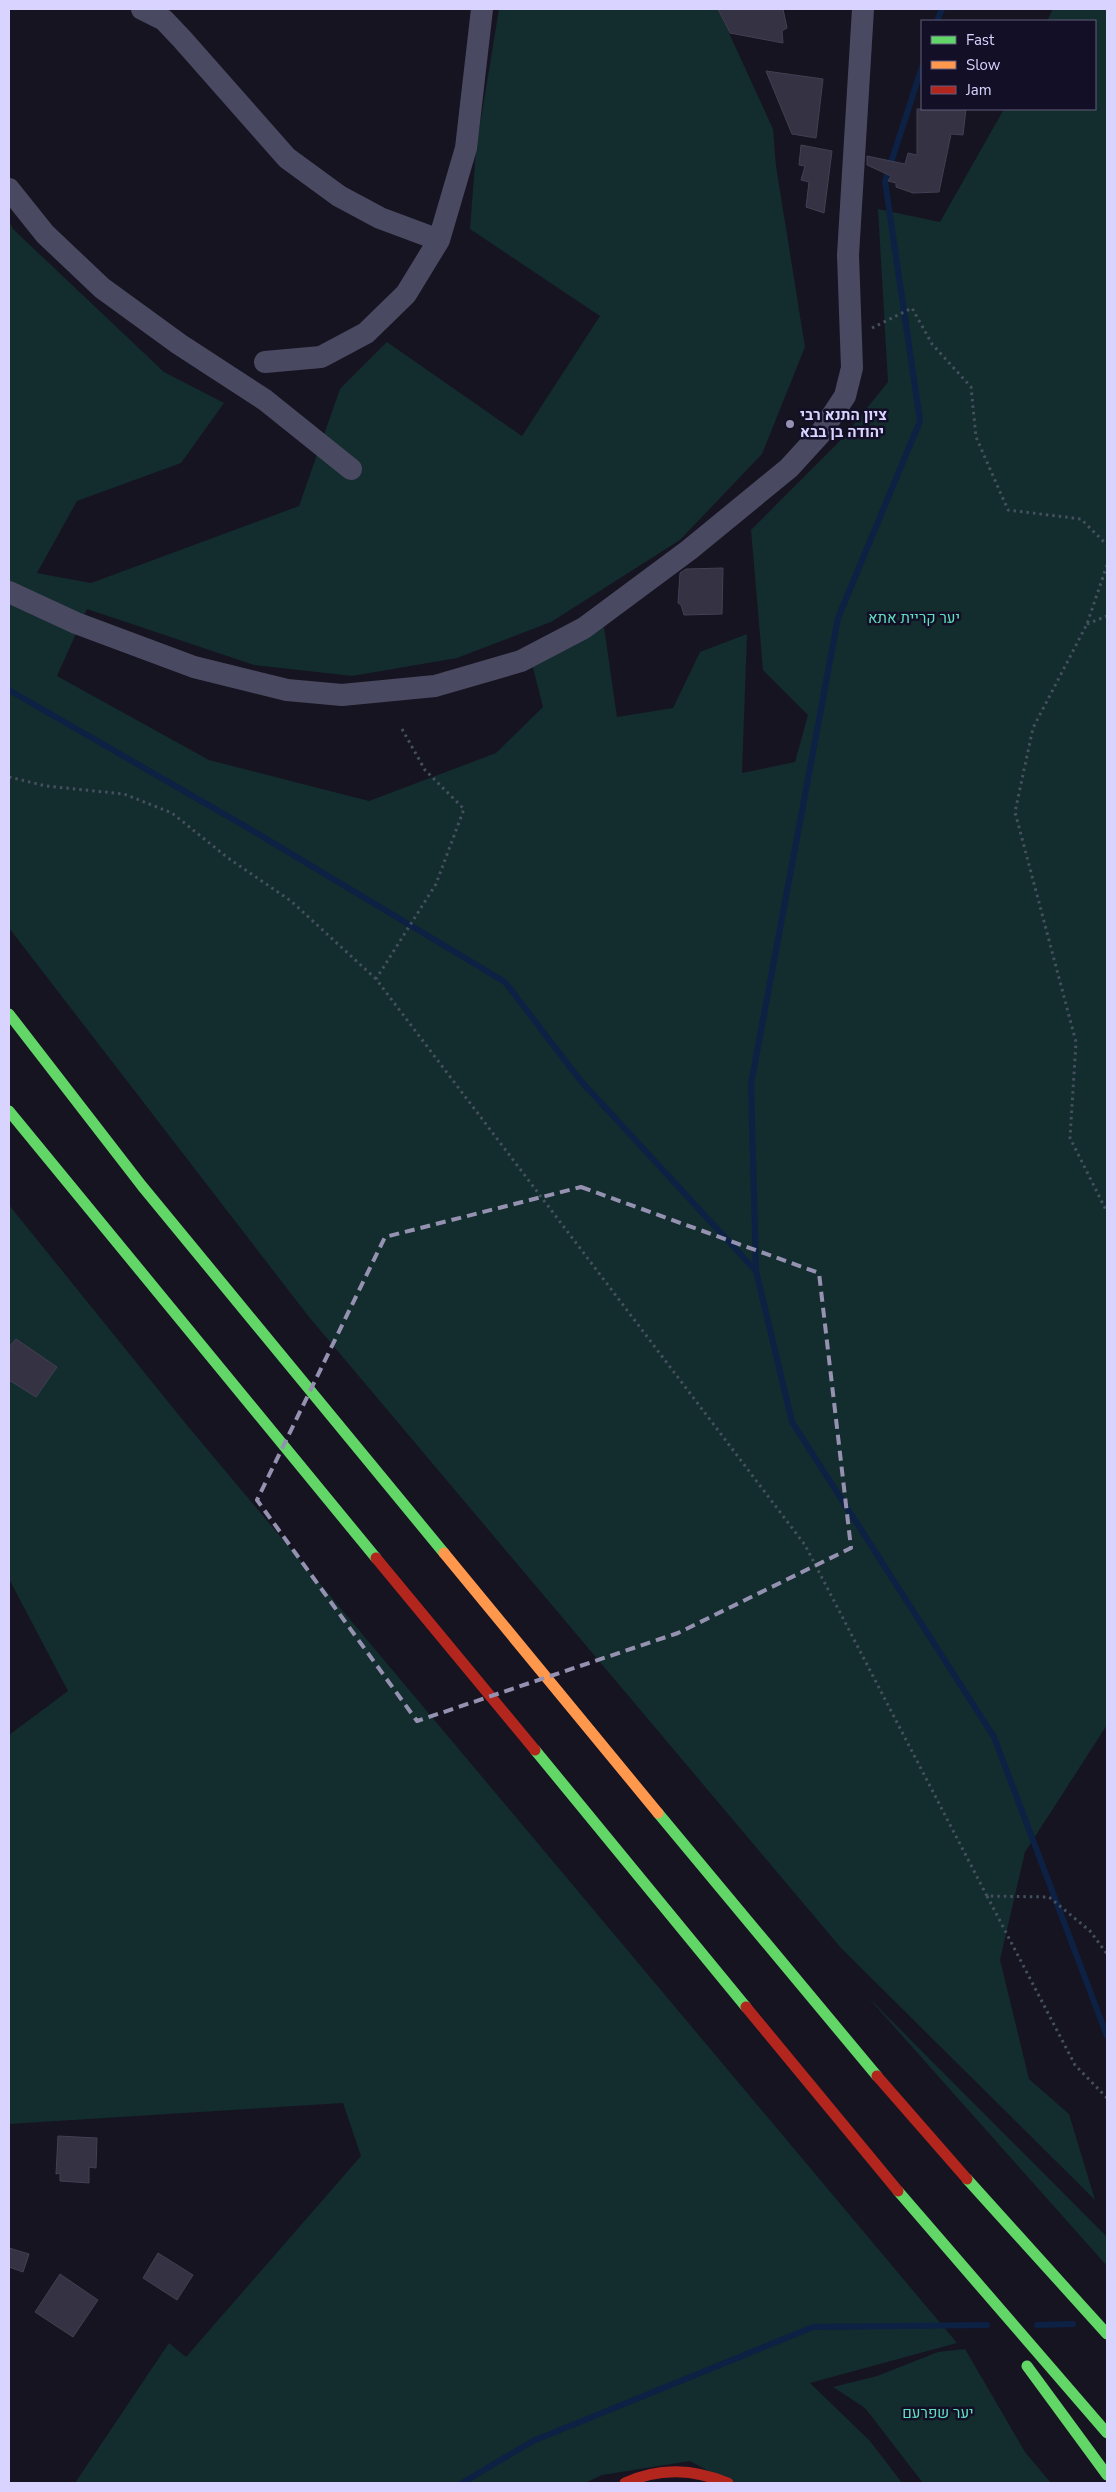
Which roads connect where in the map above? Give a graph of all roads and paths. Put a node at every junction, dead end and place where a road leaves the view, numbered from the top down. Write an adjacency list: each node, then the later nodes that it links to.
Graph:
1 (142, 9): 5 (street)
2 (482, 9): 5 (street)
3 (863, 9): 6 (street)
4 (9, 189): 8 (street)
5 (439, 240): 7 (street)
6 (852, 337): 9 (path); 11 (street)
7 (266, 362)
8 (351, 469)
9 (1107, 544)
10 (1107, 565): 13 (path)
11 (9, 592)
12 (1107, 616): 13 (path)
13 (1087, 624): 19 (path)
14 (402, 729): 16 (path)
15 (9, 777): 16 (path)
16 (376, 979): 20 (path)
17 (9, 1014): 25 (main road)
18 (9, 1111): 23 (main road)
19 (1107, 1212)
20 (987, 1896): 21 (path); 22 (path)
21 (1107, 1954)
22 (1107, 2098)
23 (898, 2192): 24 (main road); 27 (main road)
24 (985, 2310)
25 (1107, 2334)
26 (1020, 2357): 28 (main road)
27 (1107, 2433)
28 (1107, 2475)
29 (625, 2483): 30 (main road)
30 (728, 2483)

